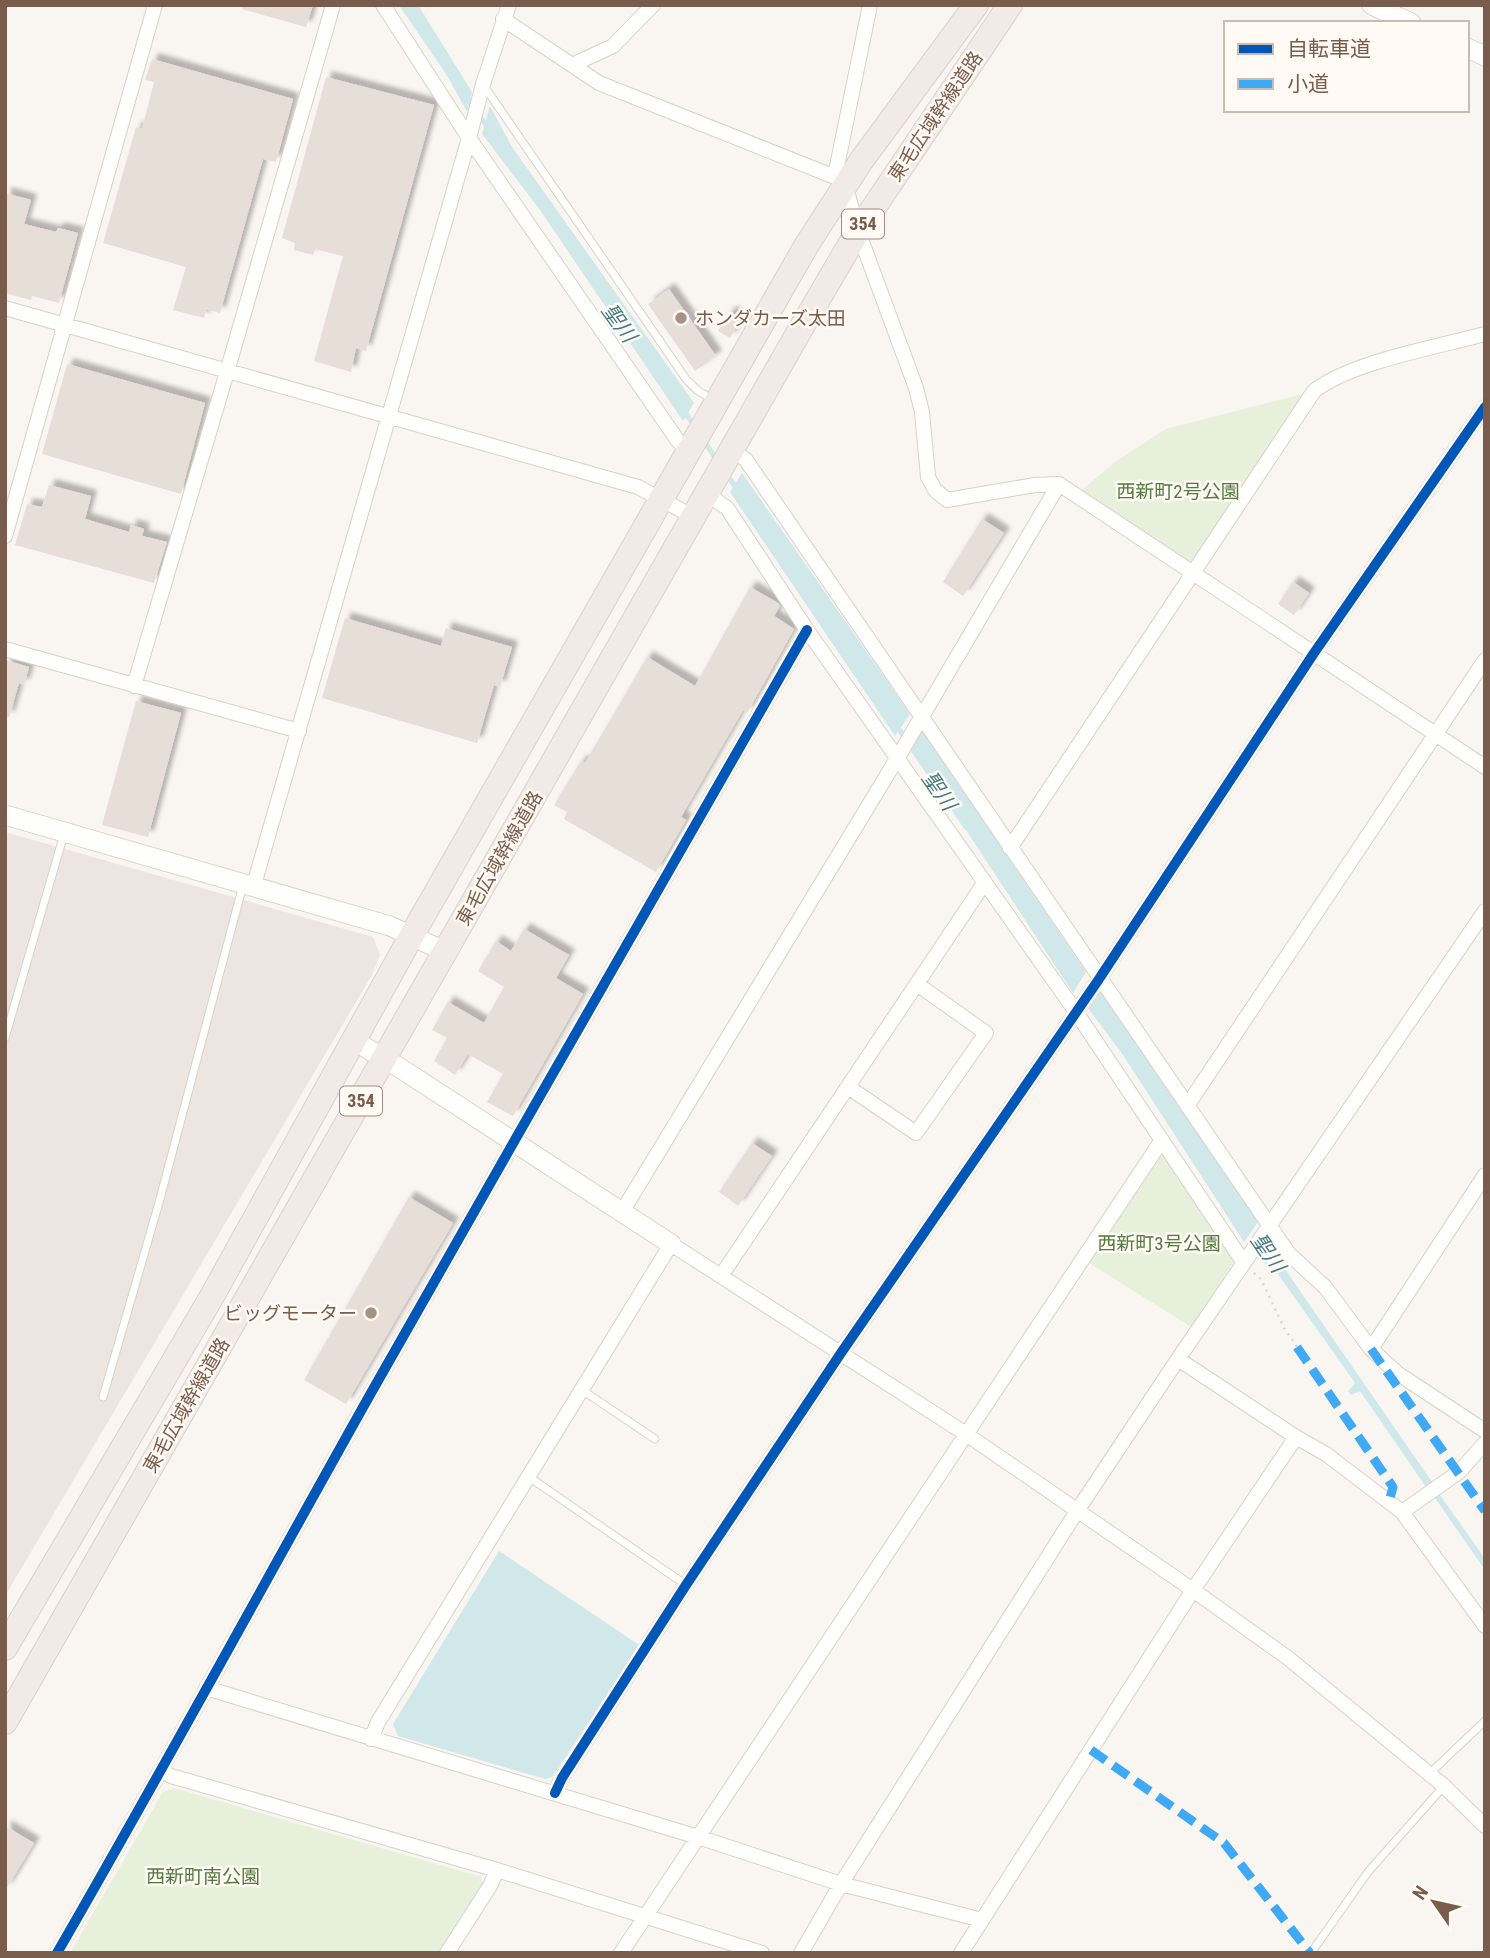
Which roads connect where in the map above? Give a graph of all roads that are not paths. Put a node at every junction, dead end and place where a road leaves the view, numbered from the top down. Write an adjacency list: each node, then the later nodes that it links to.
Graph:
1 (155, 5): 17 (street)
2 (333, 5): 19 (street)
3 (383, 5): 13 (street)
4 (653, 5): 11 (street)
5 (870, 5): 14 (street)
6 (976, 5): 14 (highway, 東毛広域幹線道路 / 354)
7 (1010, 5): 15 (highway, 東毛広域幹線道路 / 354)
8 (1372, 5): 10 (street)
9 (506, 12): 11 (street); 12 (street)
10 (1407, 21)
11 (572, 65): 14 (street)
12 (481, 90): 13 (street); 21 (lane)
13 (471, 131): 22 (street); 23 (street)
14 (840, 180): 15 (street); 21 (highway, 東毛広域幹線道路 / 354)
15 (858, 231): 24 (highway, 東毛広域幹線道路 / 354); 25 (street)
16 (5, 308): 17 (street)
17 (64, 325): 19 (street); 29 (street)
18 (1485, 334): 30 (street)
19 (227, 372): 22 (street); 35 (street)
20 (1485, 407): 33 (street)
21 (712, 410): 23 (highway, 東毛広域幹線道路 / 354)
22 (389, 416): 27 (street); 37 (street)
23 (691, 448): 27 (highway, 東毛広域幹線道路 / 354)
24 (732, 451): 26 (highway, 東毛広域幹線道路 / 354); 36 (street)
25 (1059, 484): 30 (street); 36 (street)
26 (712, 487): 28 (highway, 東毛広域幹線道路 / 354); 31 (street)
27 (662, 498): 28 (street); 47 (highway, 東毛広域幹線道路 / 354)
28 (694, 517): 48 (highway, 東毛広域幹線道路 / 354)
29 (5, 536)
30 (1195, 573): 33 (street); 43 (street)
31 (807, 630): 39 (street); 58 (street)
32 (5, 649): 35 (street)
33 (1314, 653): 38 (street); 49 (street)
34 (1485, 660): 38 (street)
35 (134, 685): 37 (street)
36 (919, 721): 39 (street); 43 (street)
37 (299, 732): 45 (street)
38 (1436, 734): 40 (street); 56 (street)
39 (899, 754): 44 (street); 60 (street)
40 (1485, 767)
41 (5, 815): 42 (street)
42 (65, 831): 45 (street); 52 (lane)
43 (1010, 848): 49 (street)
44 (985, 883): 50 (street); 51 (street)
45 (248, 886): 47 (street); 69 (lane)
46 (1485, 911): 61 (street)
47 (412, 935): 48 (street); 53 (highway, 東毛広域幹線道路 / 354)
48 (446, 952): 54 (highway, 東毛広域幹線道路 / 354)
49 (1098, 979): 51 (street); 56 (street)
50 (917, 984): 55 (street); 55 (street)
51 (1078, 1009): 57 (street); 66 (street)
52 (5, 1038)
53 (353, 1041): 54 (street); 81 (highway, 東毛広域幹線道路 / 354)
54 (386, 1059): 58 (street); 84 (highway, 東毛広域幹線道路 / 354)
55 (848, 1087): 64 (street)
56 (1187, 1106): 61 (street)
57 (1162, 1140): 63 (street); 71 (street)
58 (514, 1143): 60 (street); 82 (street)
59 (1485, 1175): 65 (street)
60 (622, 1212): 62 (street)
61 (1268, 1227): 63 (street); 65 (street)
62 (671, 1244): 64 (street); 68 (street)
63 (1244, 1263): 67 (street)
64 (721, 1276): 66 (street)
65 (1371, 1349): 70 (street)
66 (841, 1353): 71 (street); 78 (street)
67 (1178, 1359): 72 (street); 76 (street)
68 (582, 1390): 73 (lane); 75 (street)
69 (103, 1397)
70 (1485, 1431)
71 (966, 1434): 76 (street); 91 (street)
72 (1296, 1437): 77 (street); 79 (street)
73 (655, 1439)
74 (1485, 1443): 77 (street)
75 (528, 1477): 78 (lane); 85 (street)
76 (1077, 1511): 79 (street); 93 (street)
77 (1402, 1512): 80 (street)
78 (686, 1585): 89 (street)
79 (1193, 1590): 87 (street); 95 (street)
80 (1485, 1626)
81 (5, 1648)
82 (206, 1688): 85 (street); 86 (street)
83 (1485, 1721): 87 (lane)
84 (5, 1722)
85 (370, 1739): 89 (street)
86 (162, 1771): 92 (street); 96 (street)
87 (1429, 1774): 88 (street)
88 (1444, 1786): 90 (street); 102 (lane)
89 (555, 1793): 91 (street)
90 (1485, 1826)
91 (698, 1837): 93 (street); 94 (street)
92 (496, 1870): 94 (street); 97 (street)
93 (841, 1884): 95 (street); 100 (street)
94 (646, 1915): 98 (street); 99 (street)
95 (982, 1920): 101 (street)
96 (57, 1953)
97 (447, 1953)
98 (621, 1953)
99 (762, 1953)
100 (801, 1953)
101 (961, 1953)
102 (1311, 1953)

